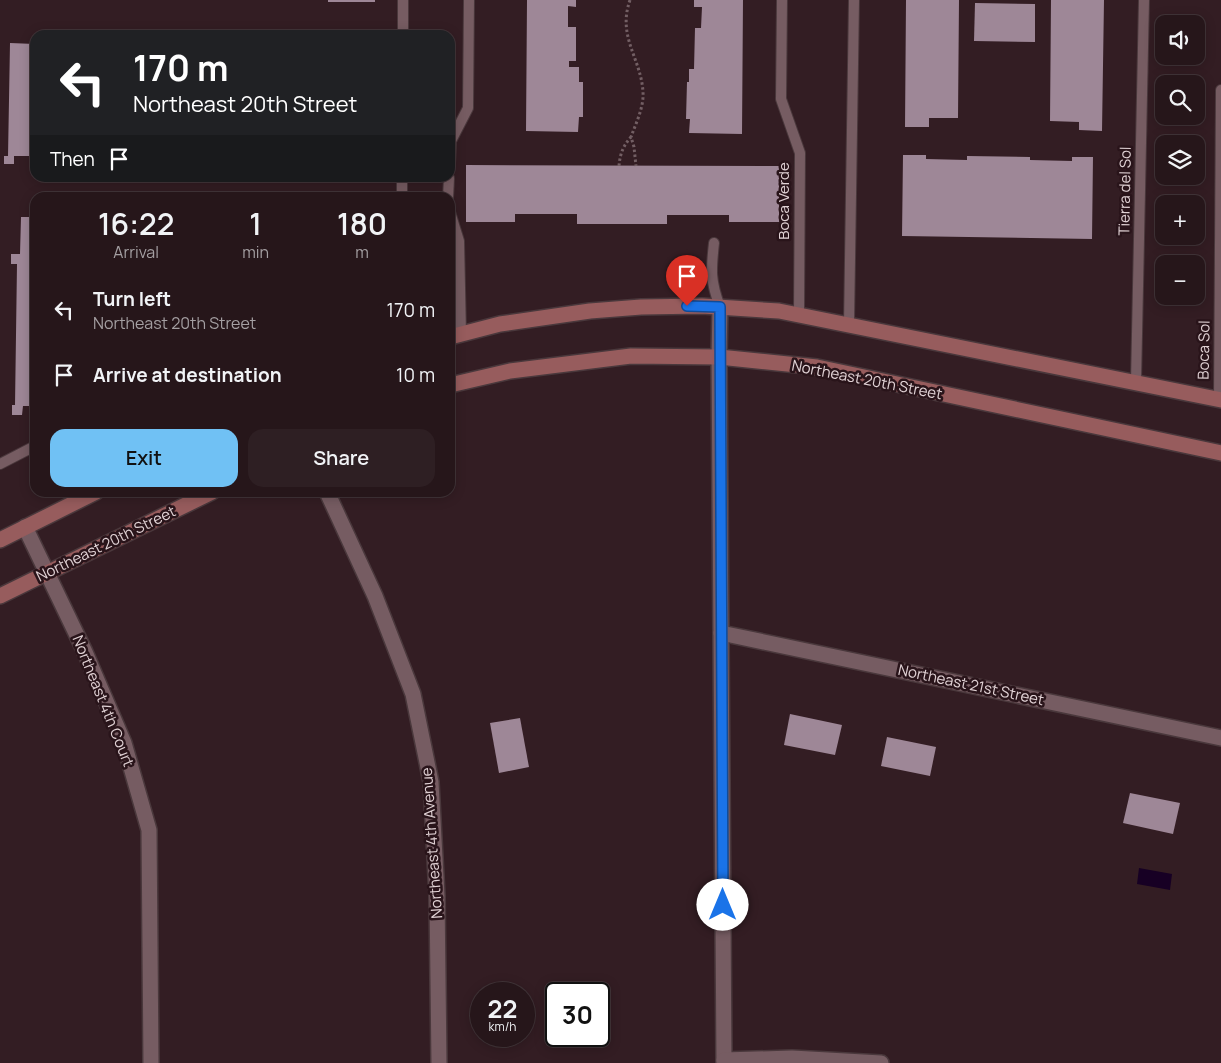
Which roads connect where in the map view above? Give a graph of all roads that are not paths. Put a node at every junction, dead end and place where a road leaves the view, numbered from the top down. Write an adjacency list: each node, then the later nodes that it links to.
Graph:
1 (403, 0): 6 (lane)
2 (469, 0): 8 (lane)
3 (782, 0): 12 (lane, Boca Verde)
4 (854, 0): 14 (lane)
5 (1144, 0): 17 (lane, Tierra del Sol)
6 (403, 30)
7 (1221, 90): 13 (lane, Boca Sol)
8 (455, 133)
9 (455, 227): 15 (lane)
10 (714, 243): 11 (lane)
11 (720, 307): 12 (street); 15 (street); 16 (street)
12 (799, 314): 14 (street)
13 (1220, 321): 19 (lane, Boca Sol)
14 (849, 324): 17 (street)
15 (456, 335)
16 (719, 357): 18 (street, Northeast 20th Street); 21 (street, Northeast 20th Street); 30 (street)
17 (1136, 382): 19 (street)
18 (455, 384)
19 (1220, 400)
20 (30, 449): 22 (lane)
21 (1221, 453)
22 (0, 464)
23 (86, 497): 26 (street)
24 (202, 497): 28 (street, Northeast 20th Street)
25 (329, 497): 34 (street, Northeast 4th Avenue)
26 (25, 527): 27 (street); 28 (street, Northeast 4th Court)
27 (0, 540)
28 (48, 573): 29 (street, Northeast 20th Street); 33 (street, Northeast 4th Court)
29 (0, 596)
30 (721, 633): 31 (street, Northeast 21st Street); 32 (street)
31 (1221, 738)
32 (724, 1062): 35 (street)
33 (151, 1063)
34 (438, 1063)
35 (881, 1063)

